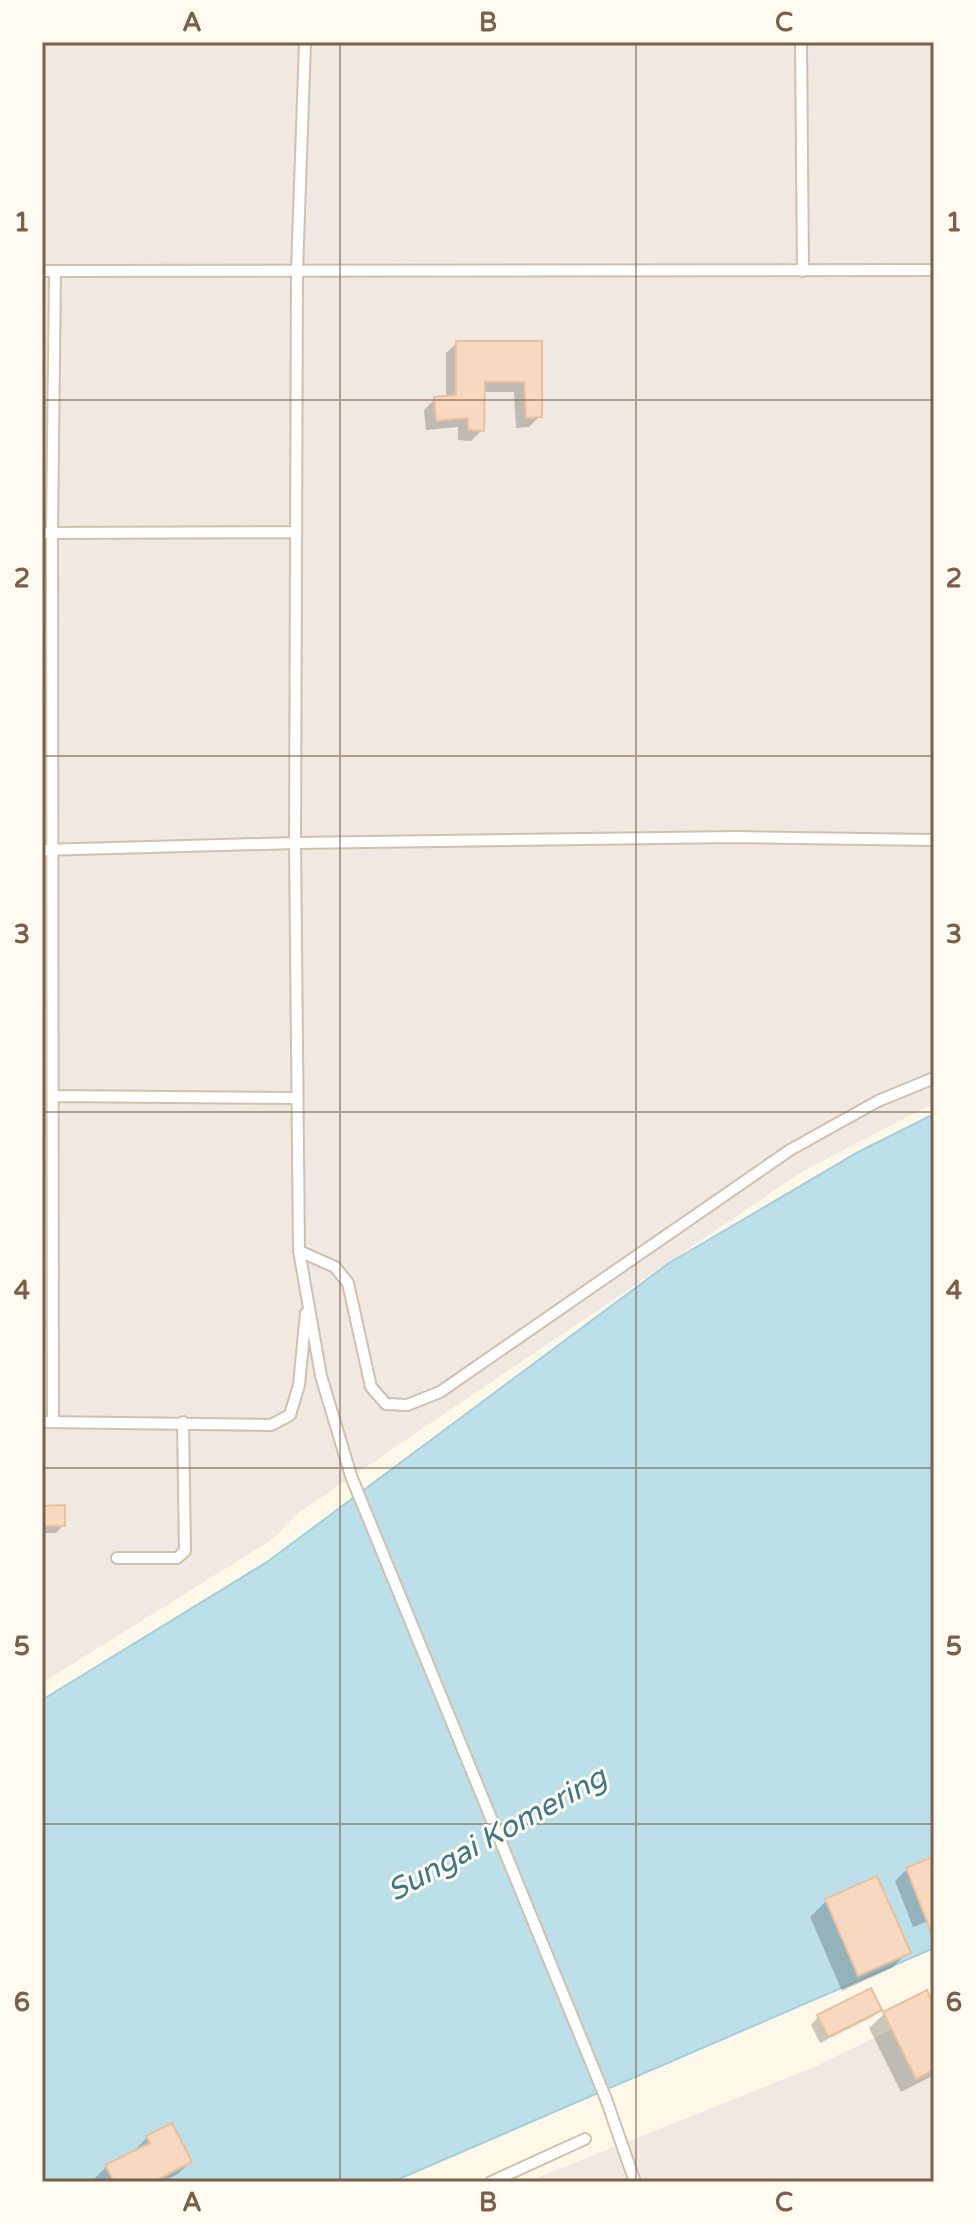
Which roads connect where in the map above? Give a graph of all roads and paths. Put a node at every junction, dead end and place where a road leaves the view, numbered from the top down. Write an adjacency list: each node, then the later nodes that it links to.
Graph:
1 (305, 42): 6 (lane)
2 (801, 42): 7 (lane)
3 (934, 270): 7 (lane)
4 (42, 271): 5 (lane)
5 (55, 271): 6 (lane); 9 (lane)
6 (297, 271): 7 (lane); 8 (lane)
7 (803, 271)
8 (296, 532): 9 (lane); 11 (lane)
9 (47, 533): 12 (lane)
10 (934, 840): 11 (lane)
11 (295, 843): 12 (lane); 15 (lane)
12 (47, 850): 14 (lane)
13 (934, 1078): 16 (lane)
14 (53, 1096): 15 (lane); 18 (lane)
15 (297, 1098): 16 (lane)
16 (299, 1251): 17 (lane)
17 (307, 1299): 19 (lane); 23 (lane)
18 (48, 1422): 19 (lane)
19 (183, 1422): 20 (lane)
20 (117, 1558)
21 (585, 2139): 22 (lane)
22 (491, 2182)
23 (635, 2182)

